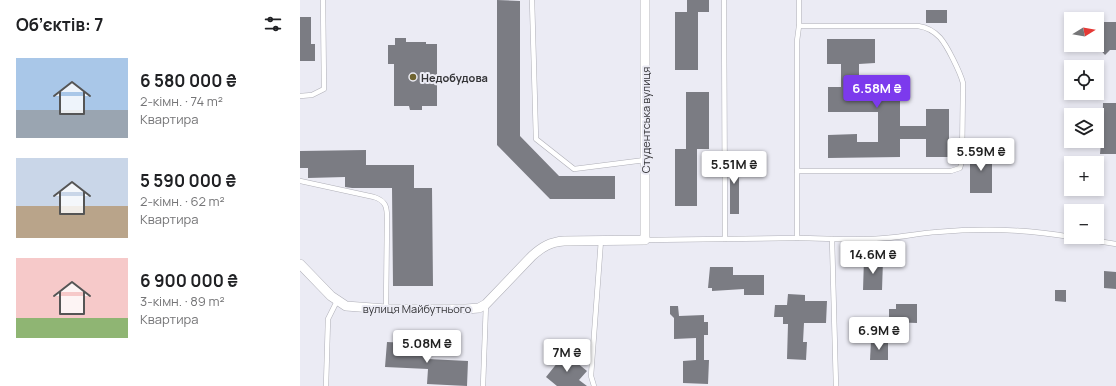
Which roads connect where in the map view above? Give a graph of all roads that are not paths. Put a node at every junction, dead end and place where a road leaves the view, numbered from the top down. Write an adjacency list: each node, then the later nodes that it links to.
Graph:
1 (323, 0): 7 (lane)
2 (532, 0): 8 (lane)
3 (645, 0): 8 (street, Студентська вулиця)
4 (724, 0): 13 (lane)
5 (799, 0): 6 (lane)
6 (800, 26): 9 (lane); 9 (lane)
7 (300, 96)
8 (645, 160): 15 (street, Студентська вулиця)
9 (797, 172): 12 (lane)
10 (300, 181): 22 (lane)
11 (1064, 236): 16 (lane)
12 (797, 238): 13 (lane); 16 (lane)
13 (726, 239): 15 (lane)
14 (601, 240): 15 (street, вулиця Майбутнього); 21 (street, вулиця Майбутнього); 25 (lane)
15 (645, 240)
16 (832, 240): 26 (lane)
17 (1104, 242): 18 (lane)
18 (1116, 244)
19 (300, 264): 20 (street, вулиця Майбутнього)
20 (336, 301): 22 (street, вулиця Майбутнього); 23 (lane)
21 (486, 304): 22 (street, вулиця Майбутнього); 24 (lane)
22 (386, 309)
23 (326, 386)
24 (484, 386)
25 (594, 386)
26 (836, 386)

